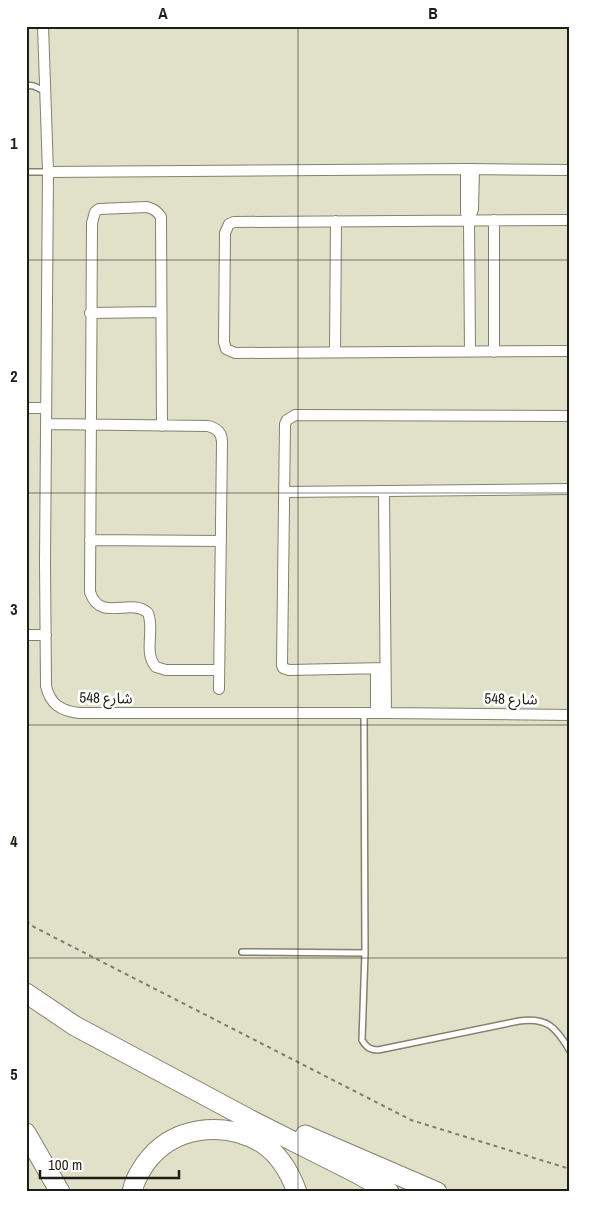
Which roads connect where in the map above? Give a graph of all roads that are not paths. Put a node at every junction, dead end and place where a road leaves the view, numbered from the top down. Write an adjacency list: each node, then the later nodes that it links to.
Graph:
1 (43, 26): 3 (street, شارع 548)
2 (26, 86): 3 (lane)
3 (44, 92): 7 (street, شارع 548)
4 (470, 169): 5 (street); 7 (street); 8 (street)
5 (570, 170)
6 (26, 172): 7 (lane)
7 (48, 172): 19 (street, شارع 548)
8 (469, 220): 9 (street); 11 (street); 16 (street)
9 (494, 220): 10 (street); 17 (street)
10 (570, 220)
11 (336, 221): 15 (street); 15 (street)
12 (161, 312): 13 (street); 13 (street); 23 (street)
13 (90, 313): 22 (street)
14 (570, 351): 17 (street)
15 (336, 352): 16 (street)
16 (470, 352): 17 (street)
17 (494, 352)
18 (26, 408): 19 (street)
19 (46, 408): 21 (street, شارع 548)
20 (570, 416): 25 (street)
21 (46, 424): 22 (street); 30 (street, شارع 548)
22 (90, 425): 23 (street); 27 (street)
23 (162, 426): 28 (street)
24 (570, 489): 26 (street)
25 (284, 492): 26 (street); 31 (street)
26 (384, 492): 31 (street)
27 (90, 540): 28 (street); 32 (street)
28 (220, 541): 32 (street)
29 (26, 635): 30 (street)
30 (46, 635): 35 (street, شارع 548)
31 (381, 669): 34 (street)
32 (219, 670): 33 (street)
33 (219, 689)
34 (381, 712): 35 (street, شارع 548); 36 (street, شارع 548)
35 (364, 713): 38 (lane)
36 (570, 715)
37 (242, 952): 38 (lane)
38 (364, 953): 40 (lane)
39 (26, 993): 41 (highway)
40 (570, 1051)
41 (170, 1077): 48 (highway); 49 (highway)
42 (26, 1133): 45 (highway)
43 (26, 1159): 44 (highway)
44 (52, 1192)
45 (60, 1192)
46 (132, 1192): 47 (highway)
47 (297, 1192)
48 (389, 1192)
49 (437, 1192)

